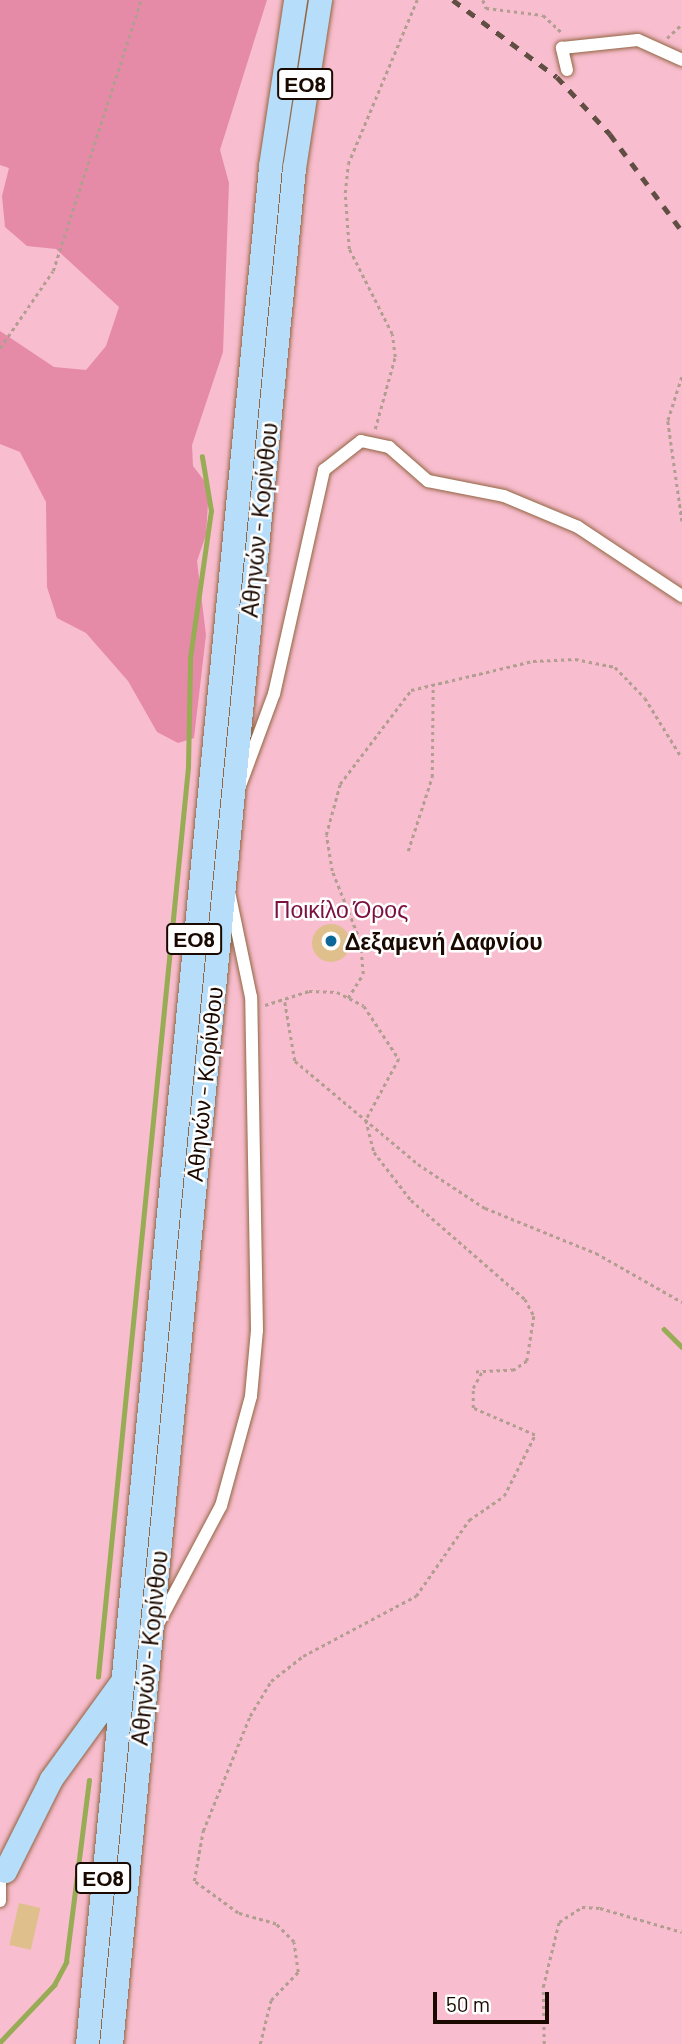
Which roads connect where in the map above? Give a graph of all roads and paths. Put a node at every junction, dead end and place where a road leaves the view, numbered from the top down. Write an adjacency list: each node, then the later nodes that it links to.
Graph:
1 (141, 0): 11 (path)
2 (295, 0): 29 (highway, Αθηνών - Κορίνθου / ΕΟ8)
3 (320, 0): 18 (highway, Αθηνών - Κορίνθου / ΕΟ8)
4 (417, 0): 13 (path)
5 (483, 0): 7 (path)
6 (682, 24): 8 (path)
7 (566, 36)
8 (657, 48): 9 (street); 10 (street)
9 (682, 60)
10 (566, 70)
11 (0, 348)
12 (682, 377): 14 (path)
13 (374, 439): 15 (street); 18 (street)
14 (682, 522)
15 (682, 596)
16 (433, 684): 17 (path); 19 (path); 21 (path)
17 (682, 758)
18 (232, 803): 20 (highway, Αθηνών - Κορίνθου / ΕΟ8)
19 (408, 851)
20 (224, 879): 23 (street); 28 (highway, Αθηνών - Κορίνθου / ΕΟ8)
21 (348, 998): 22 (path); 24 (path)
22 (285, 1002): 23 (path); 24 (path)
23 (251, 1004): 28 (street)
24 (366, 1120): 25 (path); 26 (path)
25 (682, 1302)
26 (482, 1371): 27 (path); 35 (path)
27 (476, 1372)
28 (150, 1637): 34 (highway, Αθηνών - Κορίνθου / ΕΟ8)
29 (122, 1681): 30 (highway); 33 (highway, Αθηνών - Κορίνθου / ΕΟ8)
30 (3, 1870): 31 (street)
31 (0, 1901)
32 (682, 1933): 36 (path)
33 (87, 2044)
34 (111, 2044)
35 (260, 2044)
36 (544, 2044)

